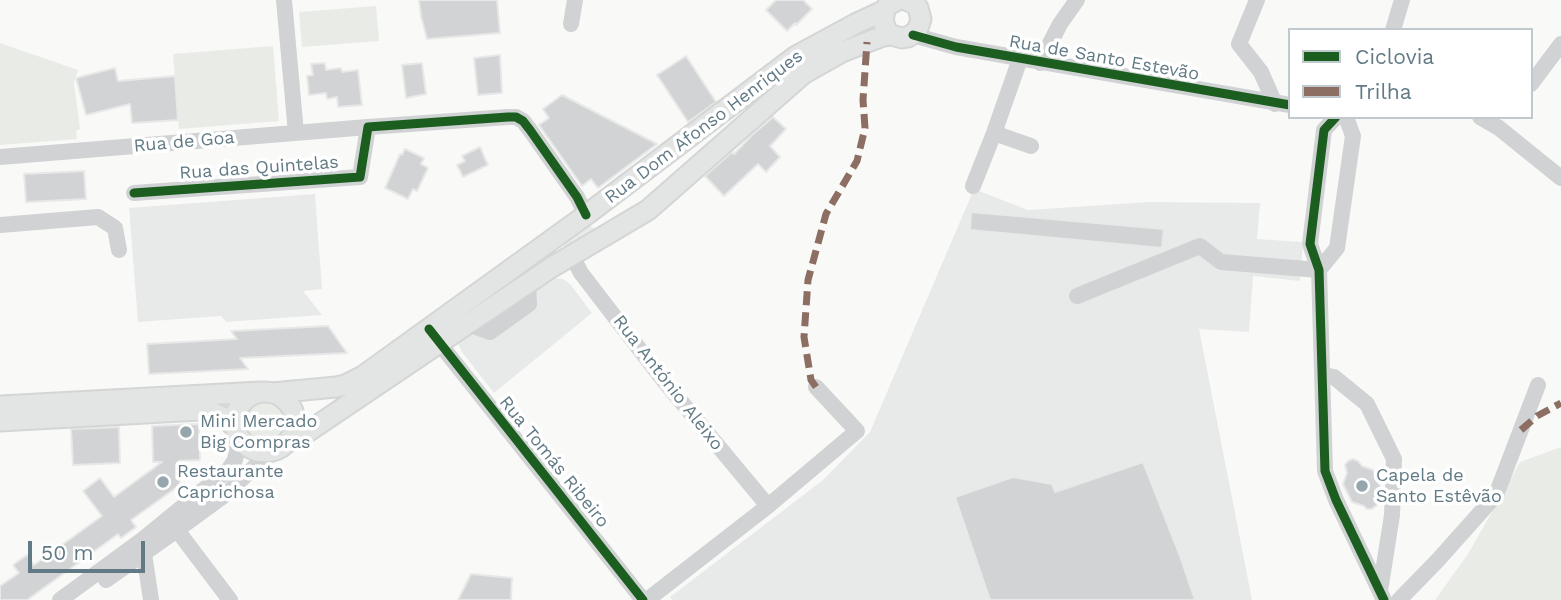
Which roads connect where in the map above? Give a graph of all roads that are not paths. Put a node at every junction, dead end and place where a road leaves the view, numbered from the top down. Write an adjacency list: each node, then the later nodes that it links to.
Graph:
1 (284, 0): 20 (street)
2 (575, 0): 7 (street)
3 (1077, 0): 13 (street)
4 (1257, 0): 15 (street)
5 (1402, 0): 8 (street)
6 (909, 3): 9 (main road); 10 (main road); 27 (main road, Rua Dom Afonso Henriques)
7 (571, 24)
8 (1394, 28)
9 (891, 34): 10 (main road, Rua Dom Afonso Henriques); 29 (main road, Rua Dom Afonso Henriques)
10 (913, 34): 12 (street, Rua de Santo Estevão)
11 (1561, 44): 14 (street)
12 (1020, 59): 13 (street, Rua de Santo Estevão); 21 (street)
13 (1040, 63): 15 (street, Rua de Santo Estevão)
14 (1533, 81)
15 (1283, 105)
16 (1334, 119): 34 (street)
17 (1347, 119): 34 (street)
18 (1503, 123): 24 (street)
19 (368, 127): 20 (street, Rua de Goa); 26 (street, Rua das Quintelas); 27 (street)
20 (296, 133): 23 (street, Rua de Goa)
21 (994, 133): 22 (street); 25 (street)
22 (1031, 146)
23 (0, 157)
24 (1561, 178)
25 (973, 186)
26 (134, 194)
27 (589, 213): 29 (main road); 30 (main road, Rua Dom Afonso Henriques)
28 (0, 225): 31 (street)
29 (609, 234): 32 (main road, Rua Dom Afonso Henriques)
30 (542, 246): 33 (main road); 36 (main road, Rua Dom Afonso Henriques)
31 (119, 250)
32 (572, 256): 33 (main road, Rua Dom Afonso Henriques); 46 (street, Rua António Aleixo)
33 (552, 267): 36 (main road, Rua Dom Afonso Henriques)
34 (1319, 270): 35 (street); 37 (street)
35 (1077, 296)
36 (434, 336): 40 (main road, Rua Dom Afonso Henriques); 44 (main road, Rua Dom Afonso Henriques); 54 (street, Rua Tomás Ribeiro)
37 (1324, 375): 49 (street); 49 (street)
38 (1538, 385): 55 (street)
39 (816, 387): 46 (street)
40 (266, 392): 41 (main road); 43 (main road, Rua Dom Afonso Henriques); 44 (main road)
41 (0, 406)
42 (0, 421): 43 (main road)
43 (237, 433): 45 (main road); 48 (street, Rua Dom Afonso Henriques)
44 (290, 440): 45 (main road, Rua Dom Afonso Henriques)
45 (270, 453): 47 (street, Rua Dom Afonso Henriques)
46 (768, 506): 54 (street)
47 (177, 530): 48 (street, Rua Dom Afonso Henriques); 53 (street)
48 (143, 546): 50 (street, Rua Dom Afonso Henriques); 51 (street, Rua Dom Afonso Henriques); 52 (street)
49 (1382, 596)
50 (60, 600)
51 (79, 600)
52 (151, 600)
53 (230, 600)
54 (645, 600)
55 (1399, 600)

